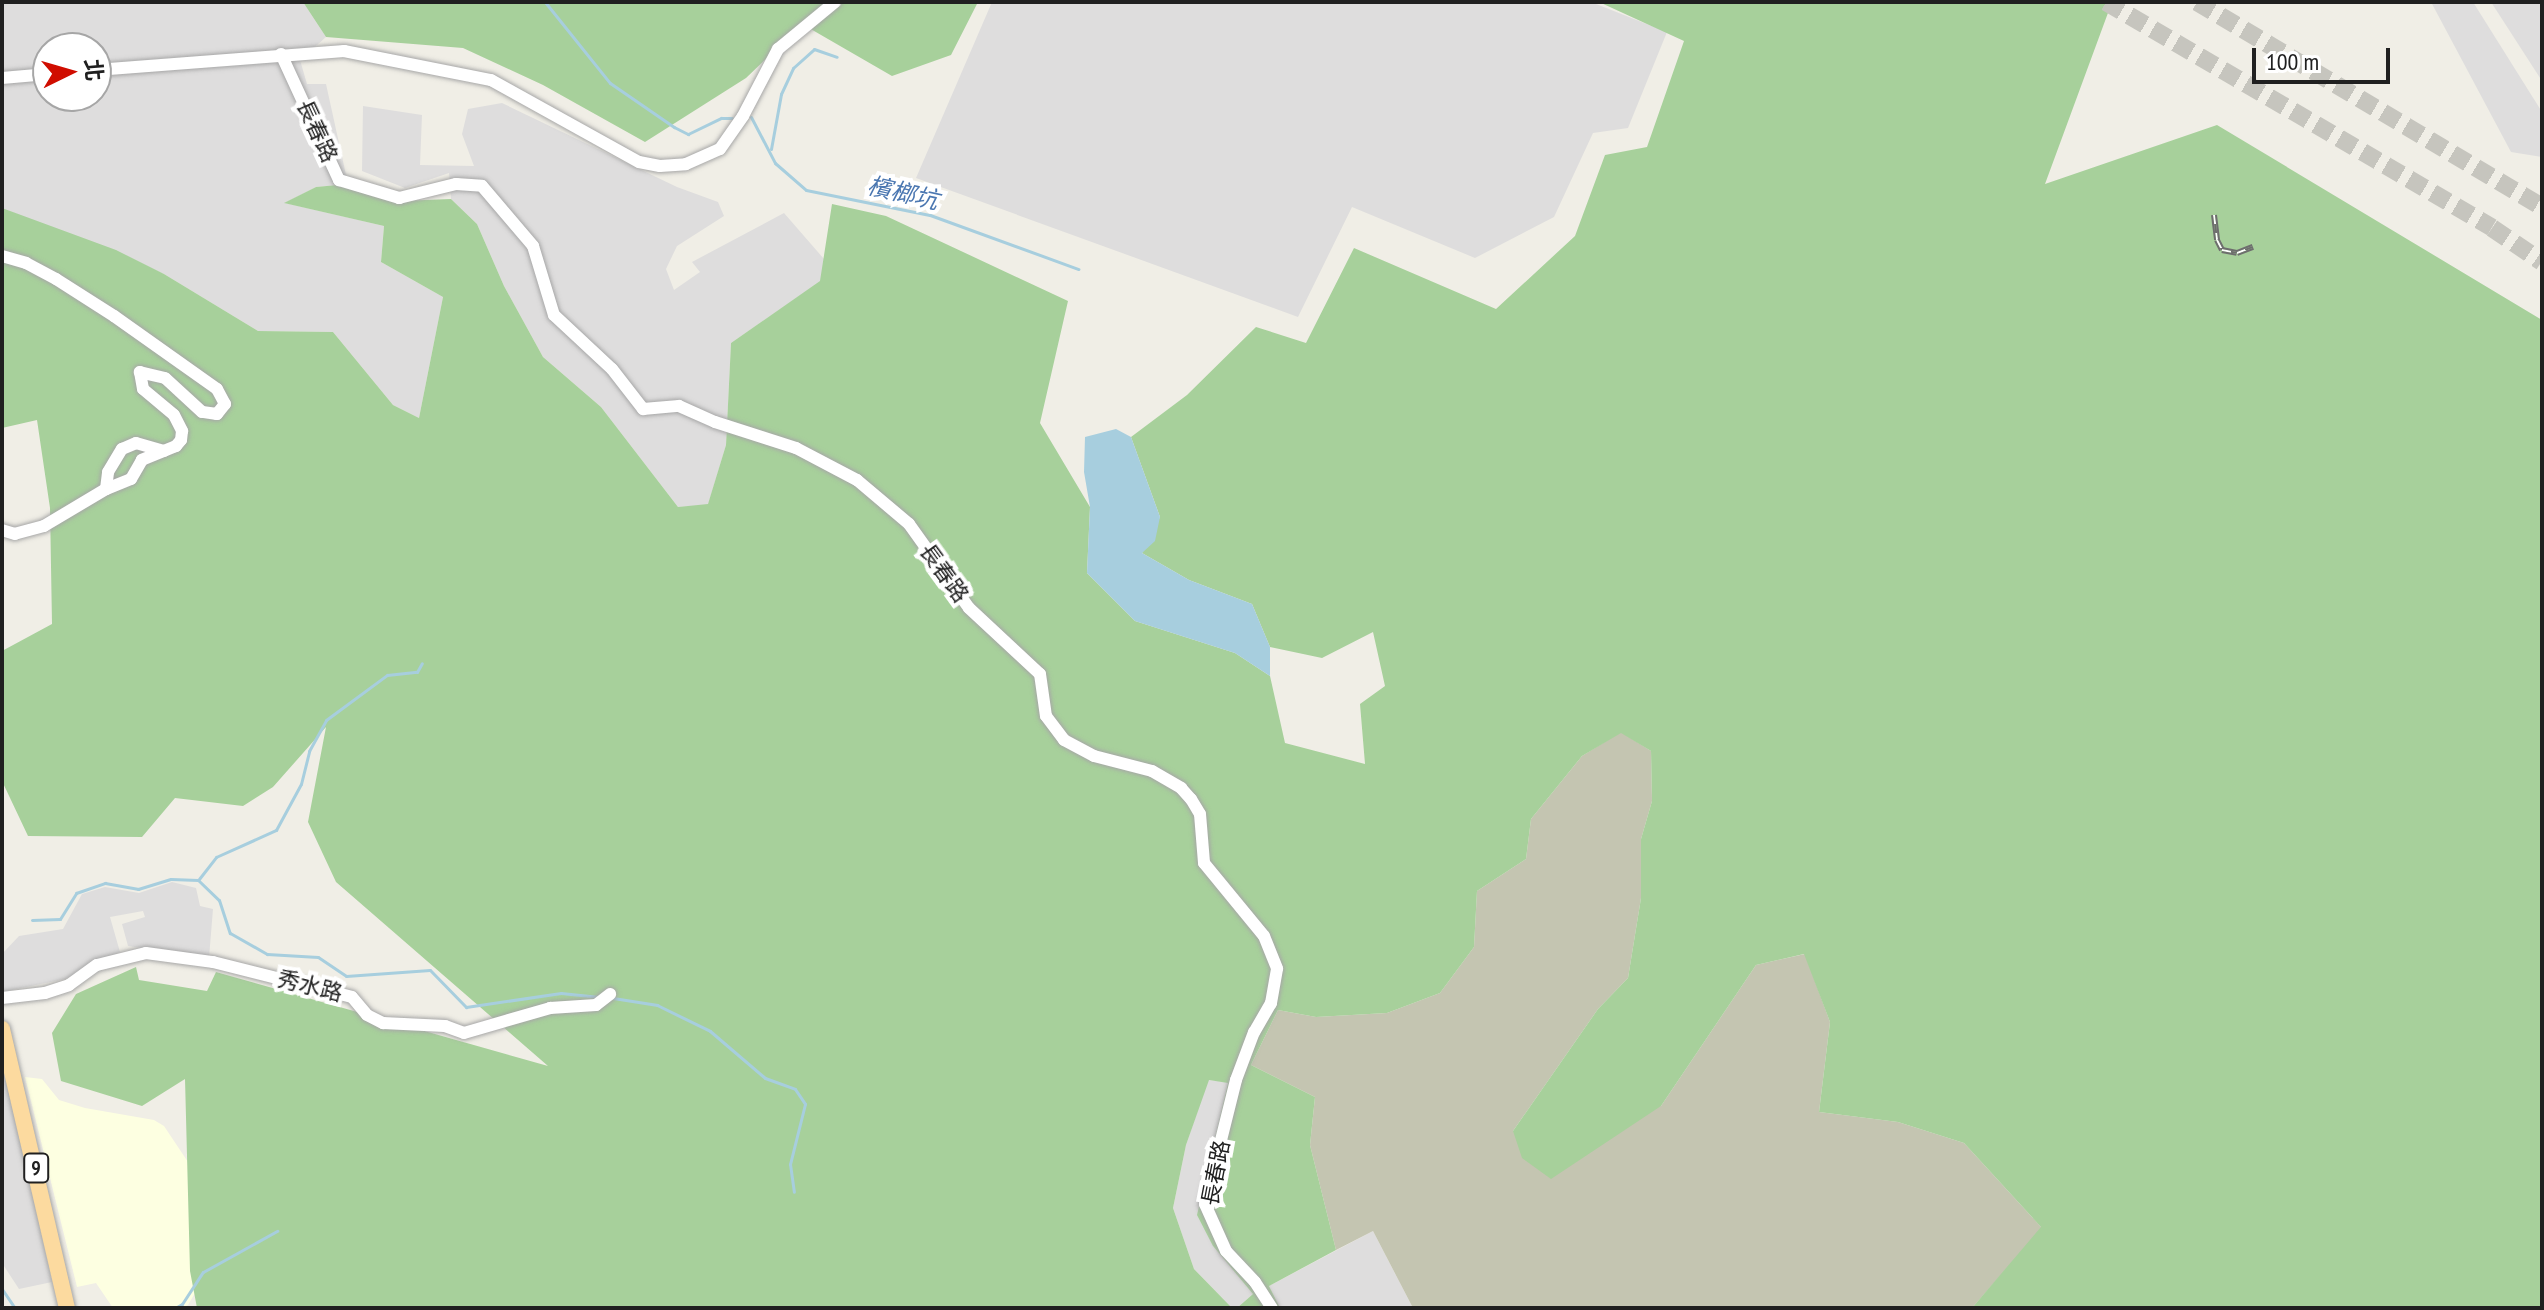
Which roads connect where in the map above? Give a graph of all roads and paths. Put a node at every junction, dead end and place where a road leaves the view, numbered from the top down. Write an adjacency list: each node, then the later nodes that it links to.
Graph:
1 (835, 2): 2 (street)
2 (281, 54): 3 (street); 14 (street, 長春路)
3 (112, 69)
4 (32, 75): 5 (street)
5 (2, 78)
6 (2, 256): 7 (street)
7 (164, 451): 8 (street); 8 (street)
8 (106, 489): 9 (street)
9 (2, 530)
10 (610, 994): 11 (street, 秀水路)
11 (2, 998)
12 (2, 1029): 13 (main road, 9)
13 (67, 1308)
14 (1272, 1308)

